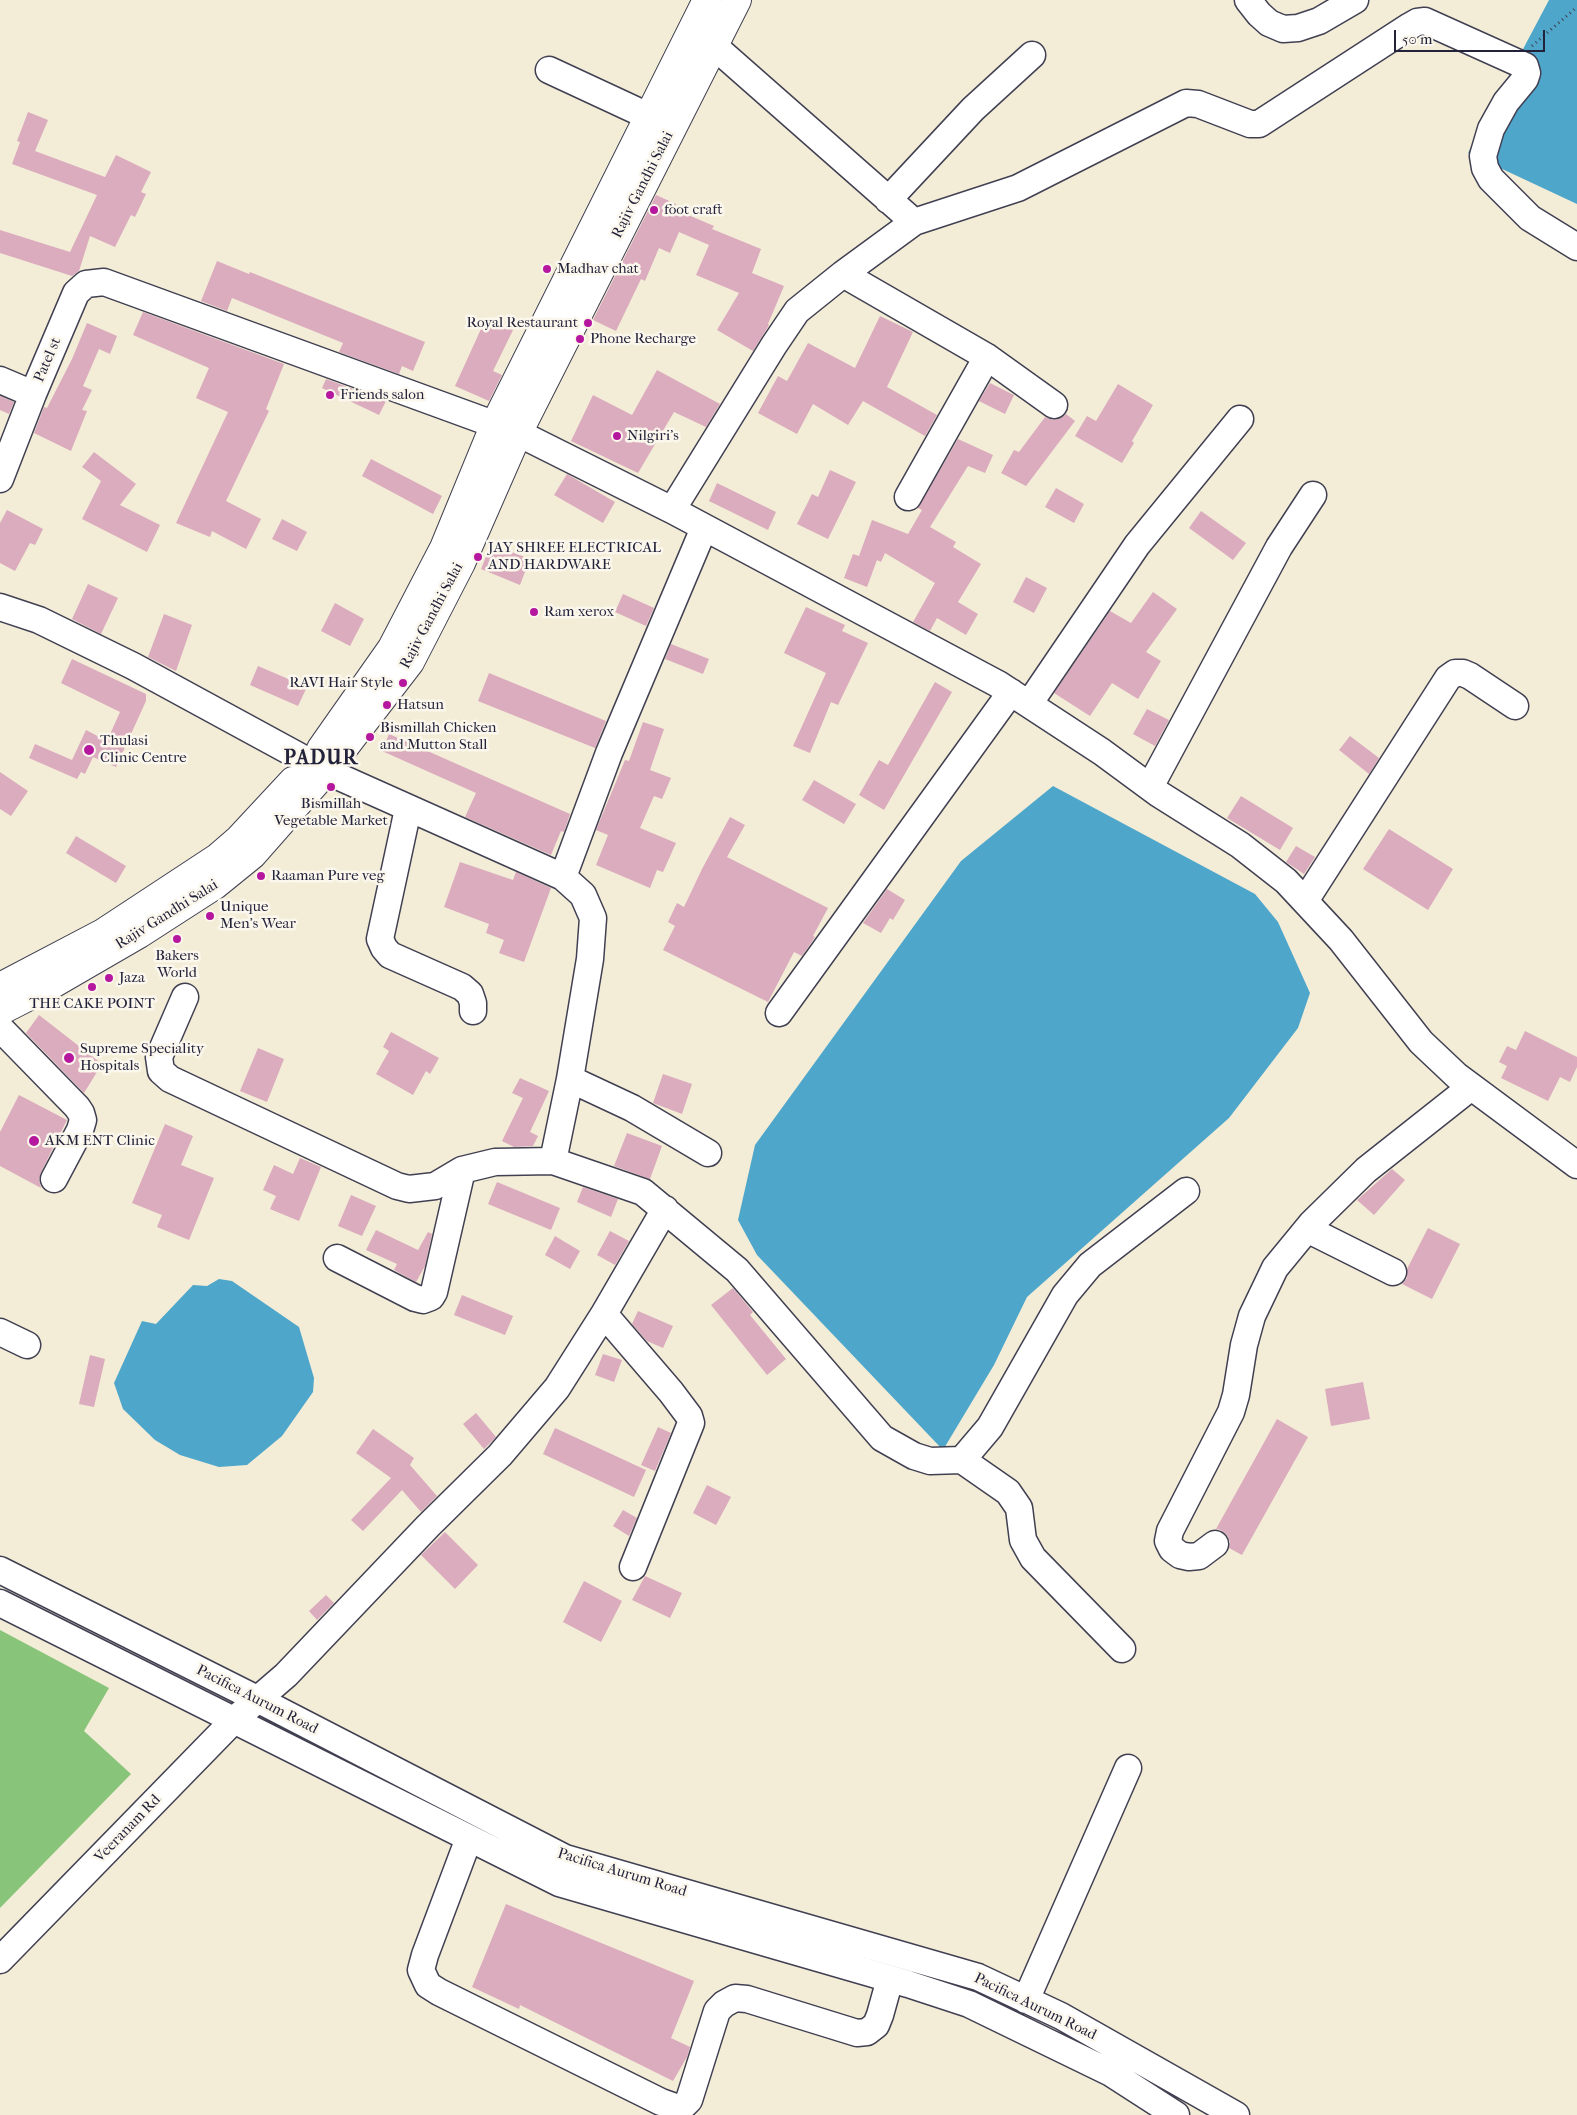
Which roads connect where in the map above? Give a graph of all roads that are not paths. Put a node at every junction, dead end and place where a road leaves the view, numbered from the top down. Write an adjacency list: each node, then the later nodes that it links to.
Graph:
1 (707, 0): 8 (main road, Rajiv Gandhi Salai)
2 (737, 0): 5 (main road, Rajiv Gandhi Salai)
3 (1248, 0): 4 (street)
4 (1355, 0)
5 (714, 46): 9 (street); 18 (main road, Rajiv Gandhi Salai)
6 (1032, 55): 9 (street)
7 (548, 70): 8 (street)
8 (648, 116): 18 (main road, Rajiv Gandhi Salai)
9 (888, 200): 10 (street)
10 (914, 222): 11 (street); 12 (street)
11 (1577, 247)
12 (843, 274): 13 (street); 22 (street)
13 (987, 357): 16 (street); 21 (street)
14 (0, 380): 15 (street)
15 (33, 394): 18 (street, Patel st); 19 (street, Patel st)
16 (1054, 405)
17 (1240, 419): 25 (street)
18 (506, 428): 22 (street, Patel st); 27 (main road, Rajiv Gandhi Salai)
19 (0, 479)
20 (1313, 495): 28 (street)
21 (908, 497)
22 (672, 510): 23 (street, Patel st)
23 (704, 528): 25 (street, Patel st); 30 (street)
24 (0, 607): 27 (street)
25 (1020, 698): 28 (street, Patel st); 36 (street)
26 (1515, 706): 31 (street)
27 (319, 767): 29 (street); 32 (main road, Rajiv Gandhi Salai); 34 (main road, Rajiv Gandhi Salai)
28 (1150, 787): 31 (street, Patel st)
29 (408, 809): 30 (street); 35 (street)
30 (563, 877): 38 (street)
31 (1305, 902): 39 (street, Patel st)
32 (0, 987)
33 (185, 997): 43 (street)
34 (0, 1011)
35 (473, 1011)
36 (778, 1013)
37 (0, 1028): 44 (street)
38 (570, 1079): 40 (street); 41 (street)
39 (1471, 1087): 42 (street, Patel st); 47 (street)
40 (708, 1153)
41 (553, 1161): 43 (street); 46 (street)
42 (1577, 1165)
43 (462, 1170): 48 (street)
44 (54, 1179)
45 (1186, 1191): 53 (street)
46 (665, 1209): 50 (street, Veeranam Rd); 53 (street)
47 (1307, 1229): 49 (street); 54 (street)
48 (338, 1258)
49 (1393, 1272)
50 (604, 1314): 55 (street); 59 (street, Veeranam Rd)
51 (0, 1332): 52 (street)
52 (26, 1345)
53 (962, 1460): 58 (street)
54 (1215, 1544)
55 (632, 1567)
56 (0, 1570): 59 (street, Pacifica Aurum Road)
57 (0, 1603): 60 (street, Pacifica Aurum Road)
58 (1122, 1649)
59 (258, 1700): 60 (street, Veeranam Rd); 64 (street, Pacifica Aurum Road)
60 (235, 1719): 62 (street, Pacifica Aurum Road); 63 (street, Veeranam Rd)
61 (1128, 1768): 66 (street)
62 (469, 1838): 65 (street, Pacifica Aurum Road); 65 (street)
63 (0, 1960)
64 (978, 1977): 66 (street, Pacifica Aurum Road); 67 (street)
65 (890, 1979): 67 (street, Pacifica Aurum Road)
66 (1026, 2000): 69 (street, Pacifica Aurum Road)
67 (969, 2004): 68 (street, Pacifica Aurum Road)
68 (1176, 2115)
69 (1236, 2115)

